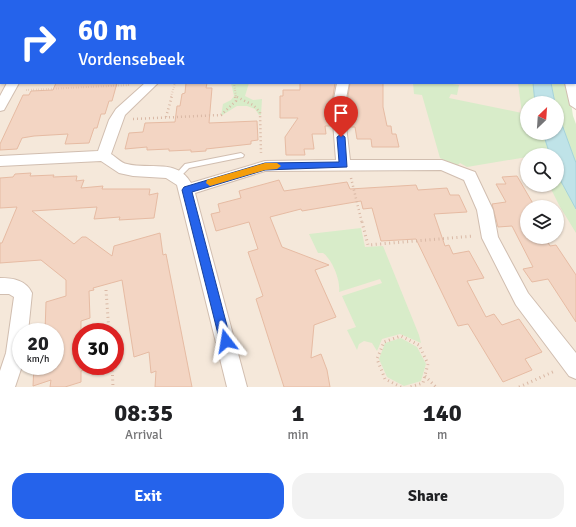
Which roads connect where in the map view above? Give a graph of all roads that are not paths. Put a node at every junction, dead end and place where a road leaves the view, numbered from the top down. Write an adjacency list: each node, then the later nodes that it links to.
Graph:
1 (279, 0): 2 (street)
2 (284, 0)
3 (151, 84): 10 (street)
4 (343, 84): 12 (street)
5 (572, 84): 7 (street)
6 (11, 87): 8 (street)
7 (576, 105)
8 (0, 107)
9 (241, 155): 13 (lane)
10 (103, 156): 11 (street); 13 (street)
11 (0, 161)
12 (344, 165): 13 (street); 15 (street)
13 (182, 182): 17 (street)
14 (0, 286): 16 (street)
15 (574, 366)
16 (5, 387)
17 (237, 387)

